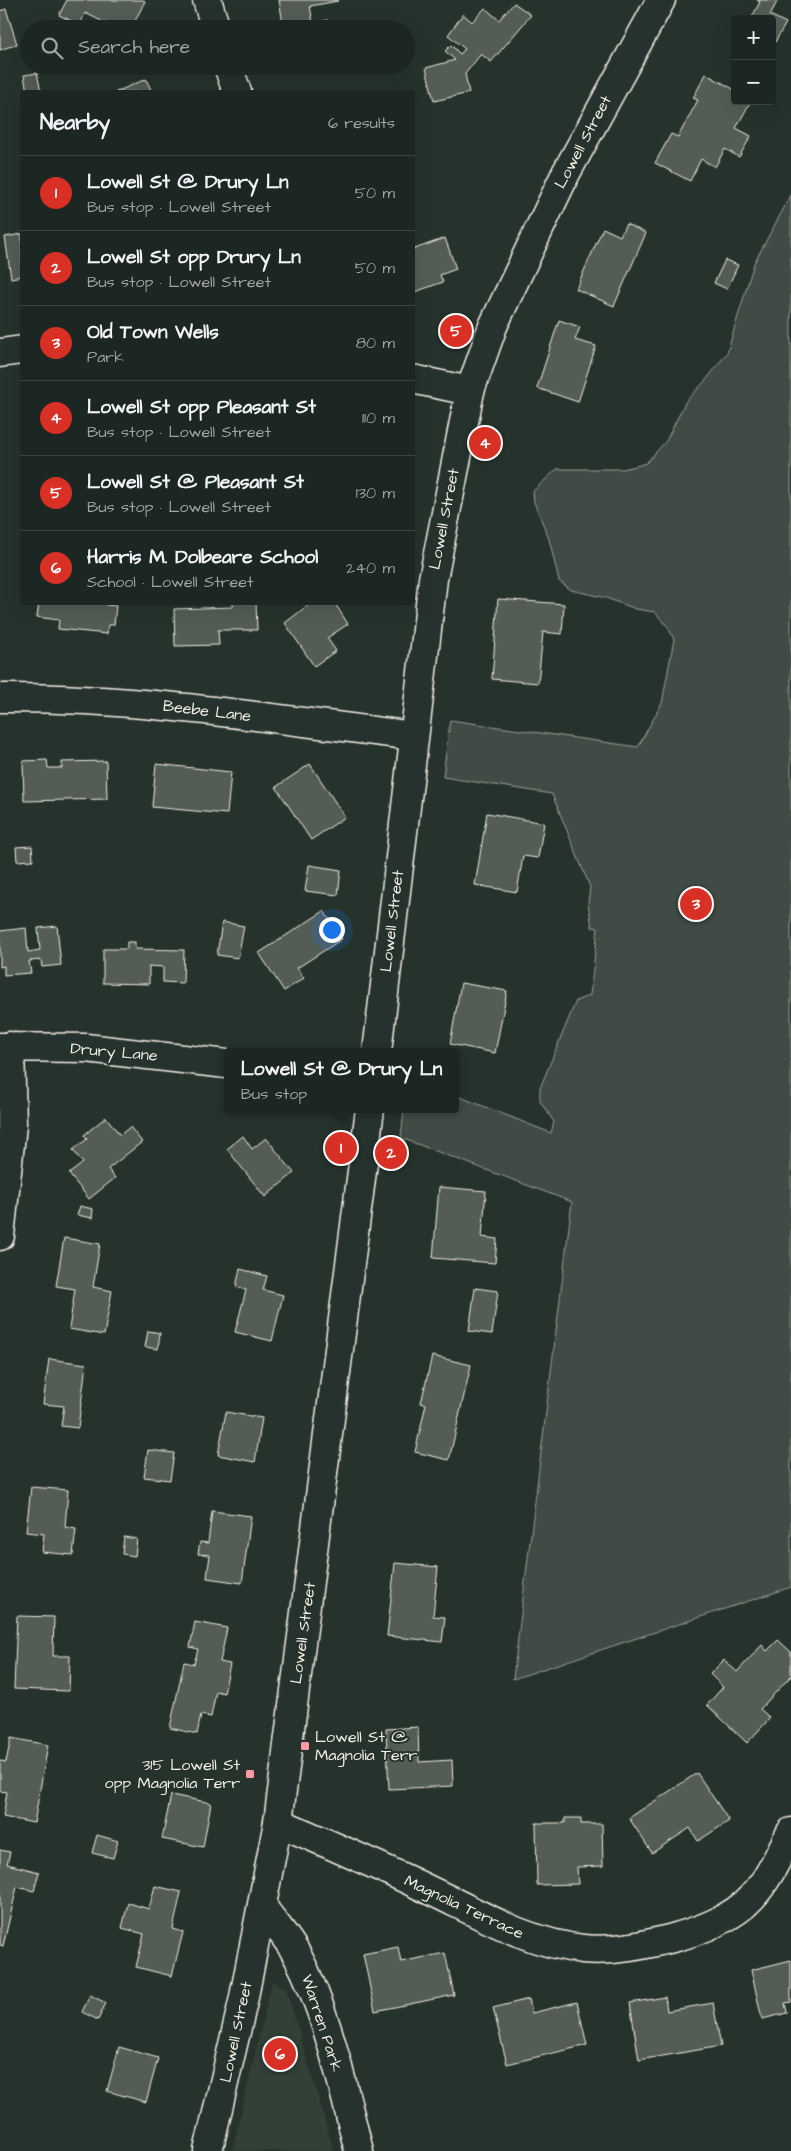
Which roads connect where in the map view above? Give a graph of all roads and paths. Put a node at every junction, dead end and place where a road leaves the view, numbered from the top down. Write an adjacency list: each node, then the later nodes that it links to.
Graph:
1 (207, 0): 3 (main road)
2 (661, 0): 9 (main road, Lowell Street)
3 (213, 20)
4 (231, 75): 5 (main road)
5 (236, 90)
6 (20, 350): 7 (main road)
7 (0, 353)
8 (415, 380): 9 (main road)
9 (470, 391): 11 (main road, Lowell Street)
10 (0, 698): 11 (main road, Beebe Lane)
11 (413, 736): 13 (main road, Lowell Street)
12 (5, 1047): 14 (main road, Drury Lane); 16 (main road)
13 (376, 1048)
14 (224, 1064)
15 (369, 1113): 17 (main road, Lowell Street)
16 (0, 1236)
17 (278, 1822): 18 (main road, Magnolia Terrace); 19 (main road, Lowell Street)
18 (791, 1832)
19 (262, 1906): 20 (main road, Lowell Street); 21 (main road, Warren Park)
20 (208, 2151)
21 (359, 2151)

